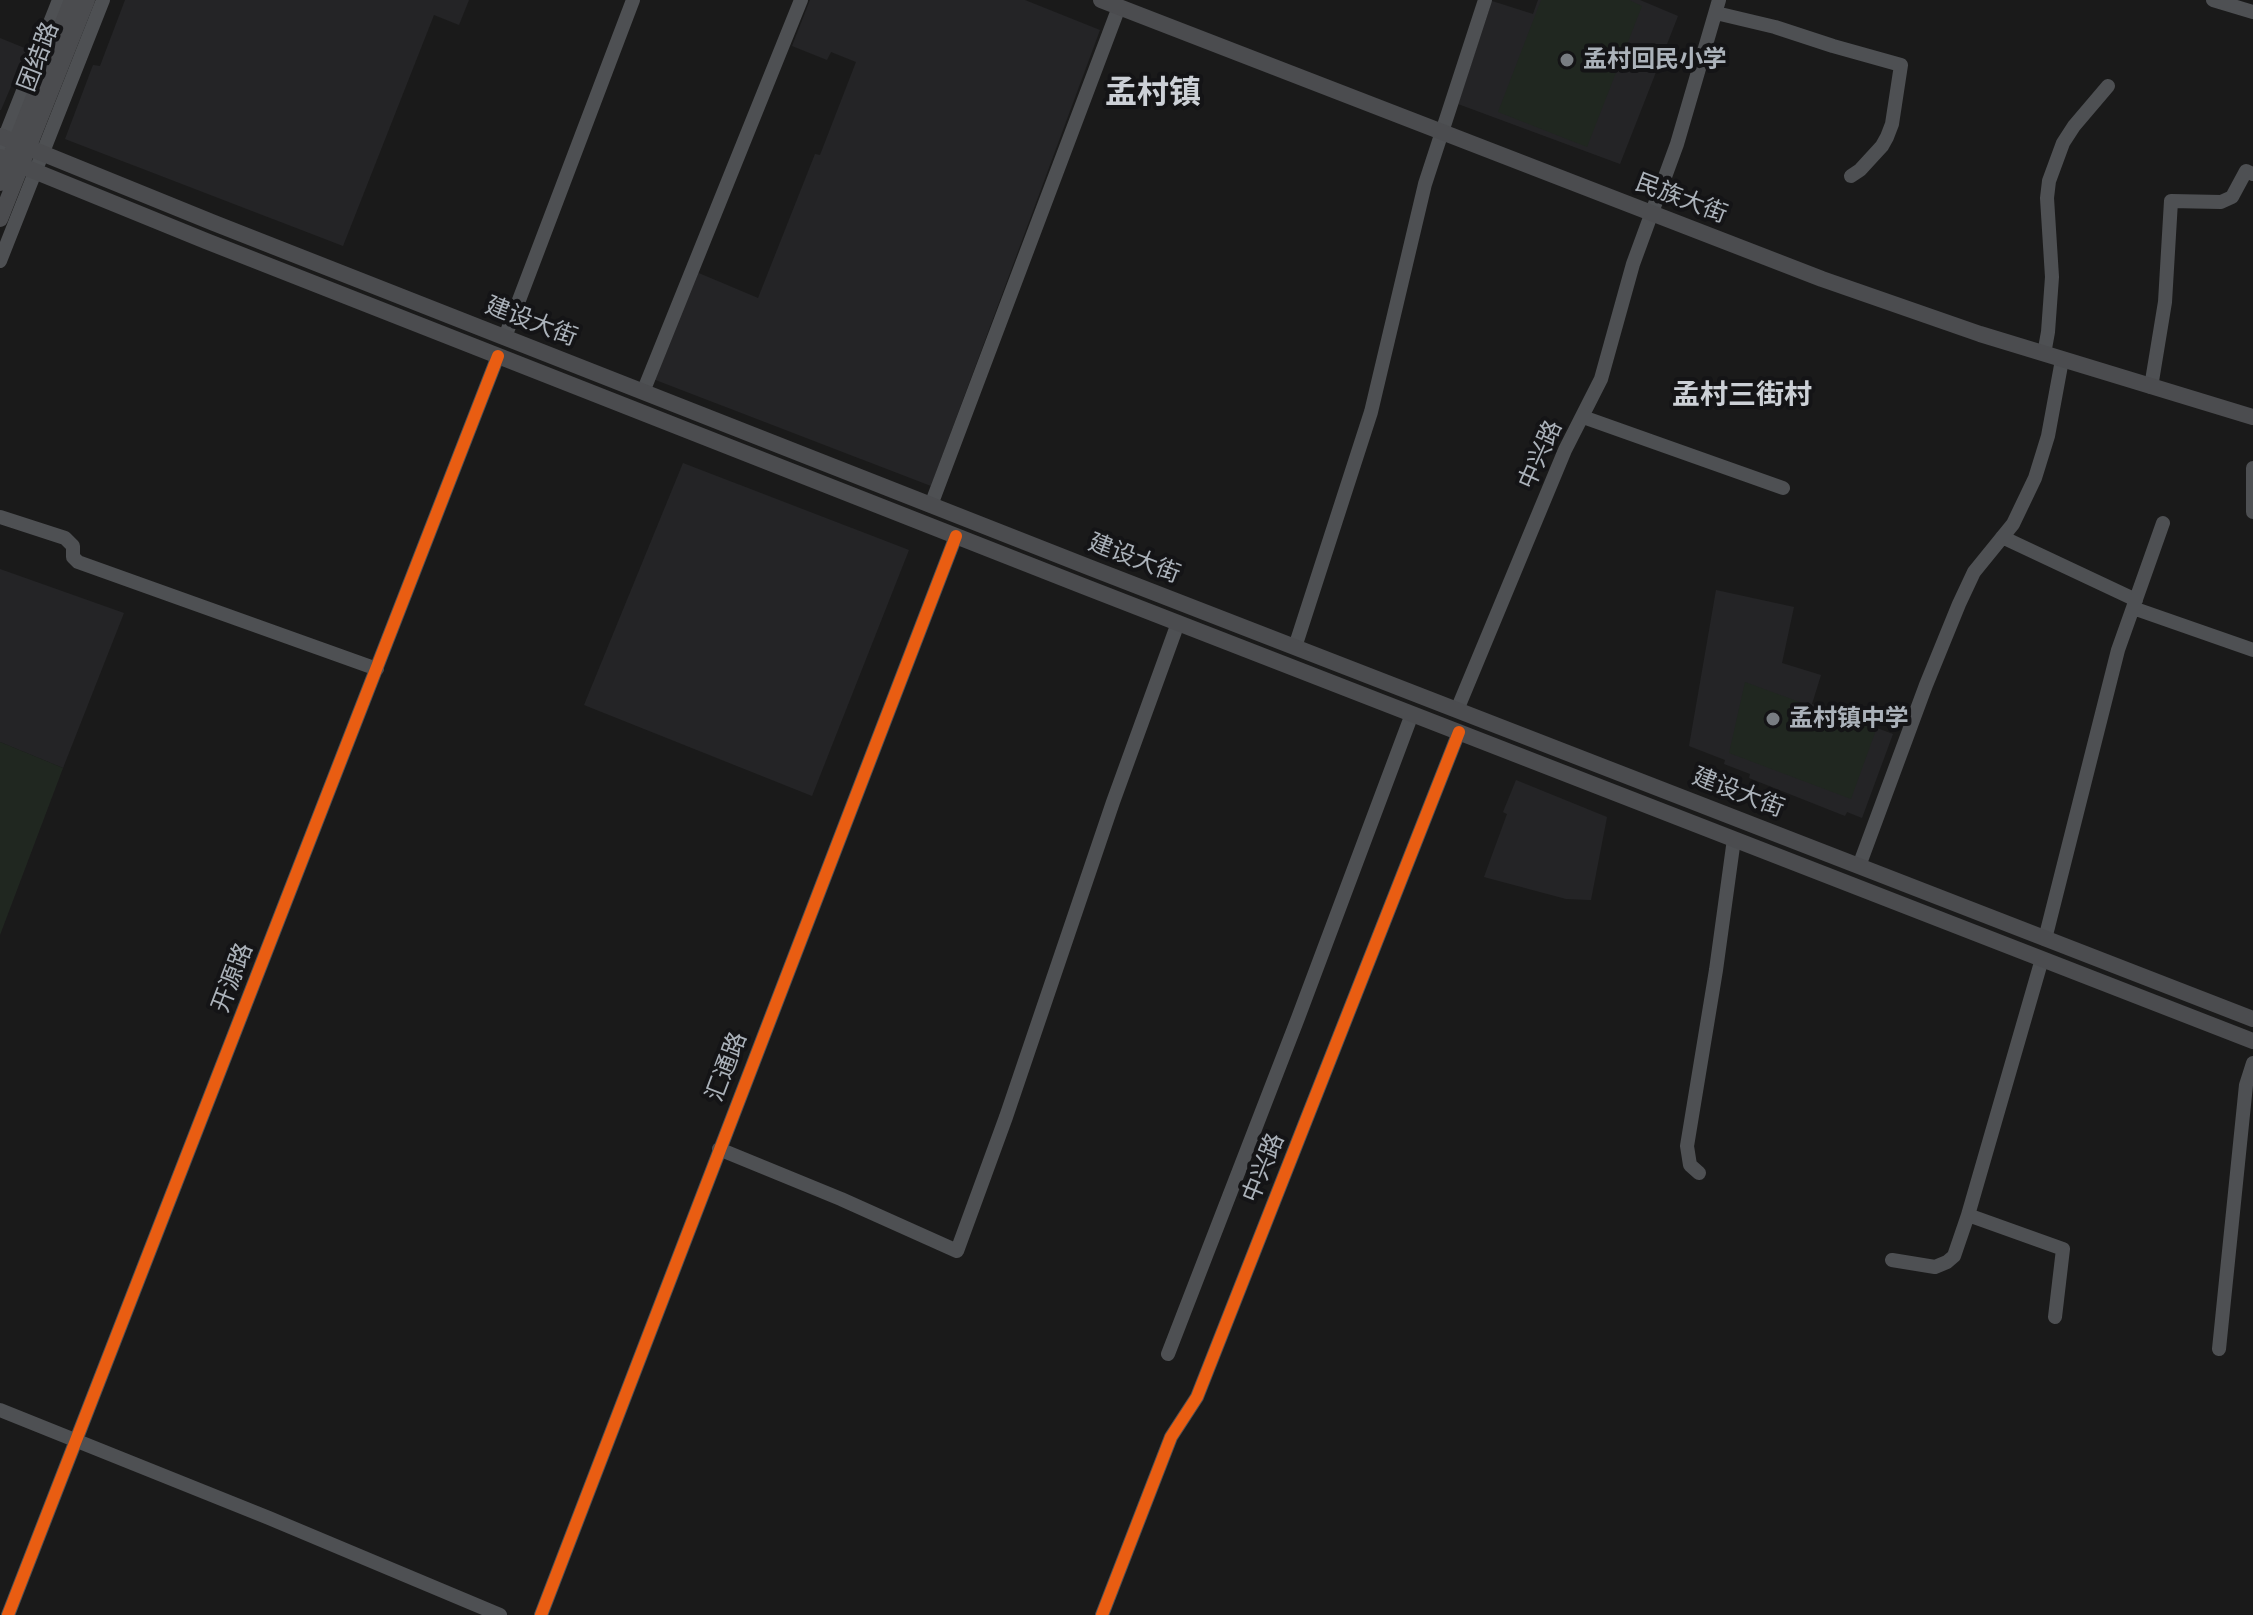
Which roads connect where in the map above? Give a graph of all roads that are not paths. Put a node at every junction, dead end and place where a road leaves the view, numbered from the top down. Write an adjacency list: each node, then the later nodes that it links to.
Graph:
1 (59, 0): 14 (street)
2 (72, 0): 14 (main road, 团结路)
3 (87, 0): 14 (main road, 团结路)
4 (103, 0): 14 (street)
5 (633, 0): 21 (street)
6 (801, 0): 26 (street)
7 (1484, 0): 13 (street)
8 (2213, 0): 11 (street)
9 (1113, 3): 13 (main road, 民族大街); 31 (street)
10 (1718, 6): 16 (street); 18 (street, 中兴路)
11 (2253, 12)
12 (2108, 86): 22 (street)
13 (1441, 133): 18 (main road, 民族大街); 39 (street)
14 (16, 152): 17 (main road, 团结路); 19 (main road, 团结路); 20 (street); 21 (main road, 建设大街); 23 (main road, 建设大街)
15 (2253, 174): 25 (street)
16 (1851, 176)
17 (0, 183)
18 (1651, 213): 22 (main road, 民族大街); 27 (street, 中兴路)
19 (0, 219)
20 (0, 261)
21 (505, 337): 26 (main road, 建设大街)
22 (2044, 354): 24 (main road, 民族大街)
23 (498, 356): 35 (main road, 建设大街); 41 (street, 开源路)
24 (2062, 360): 25 (main road, 民族大街); 36 (street)
25 (2151, 387): 28 (main road, 民族大街)
26 (643, 392): 31 (main road, 建设大街)
27 (1583, 417): 30 (street); 42 (street, 中兴路)
28 (2253, 417)
29 (2253, 468): 32 (street)
30 (1783, 488)
31 (931, 505): 39 (main road, 建设大街)
32 (2253, 512)
33 (0, 517): 41 (street)
34 (2163, 523): 37 (street)
35 (956, 536): 38 (main road, 建设大街); 52 (street, 汇通路)
36 (2002, 537): 37 (street); 46 (street)
37 (2134, 604): 40 (street); 47 (street)
38 (1178, 623): 43 (main road, 建设大街); 52 (street)
39 (1295, 647): 42 (main road, 建设大街)
40 (2253, 650)
41 (377, 669): 60 (street, 开源路)
42 (1457, 710): 46 (main road, 建设大街)
43 (1412, 714): 44 (main road, 建设大街); 58 (street)
44 (1459, 732): 45 (main road, 建设大街); 64 (street, 中兴路)
45 (1734, 839): 48 (main road, 建设大街); 53 (street)
46 (1859, 866): 47 (main road, 建设大街)
47 (2045, 939): 49 (main road, 建设大街)
48 (2042, 959): 50 (main road, 建设大街); 54 (street)
49 (2248, 1015)
50 (2253, 1041)
51 (2253, 1063): 57 (street)
52 (719, 1149): 63 (street, 汇通路)
53 (1699, 1173)
54 (1968, 1215): 55 (street); 56 (street)
55 (1892, 1260)
56 (2055, 1317)
57 (2219, 1349)
58 (1168, 1354)
59 (0, 1410): 60 (street)
60 (76, 1441): 61 (street, 开源路); 62 (street)
61 (8, 1615)
62 (500, 1615)
63 (541, 1615)
64 (1102, 1615)

